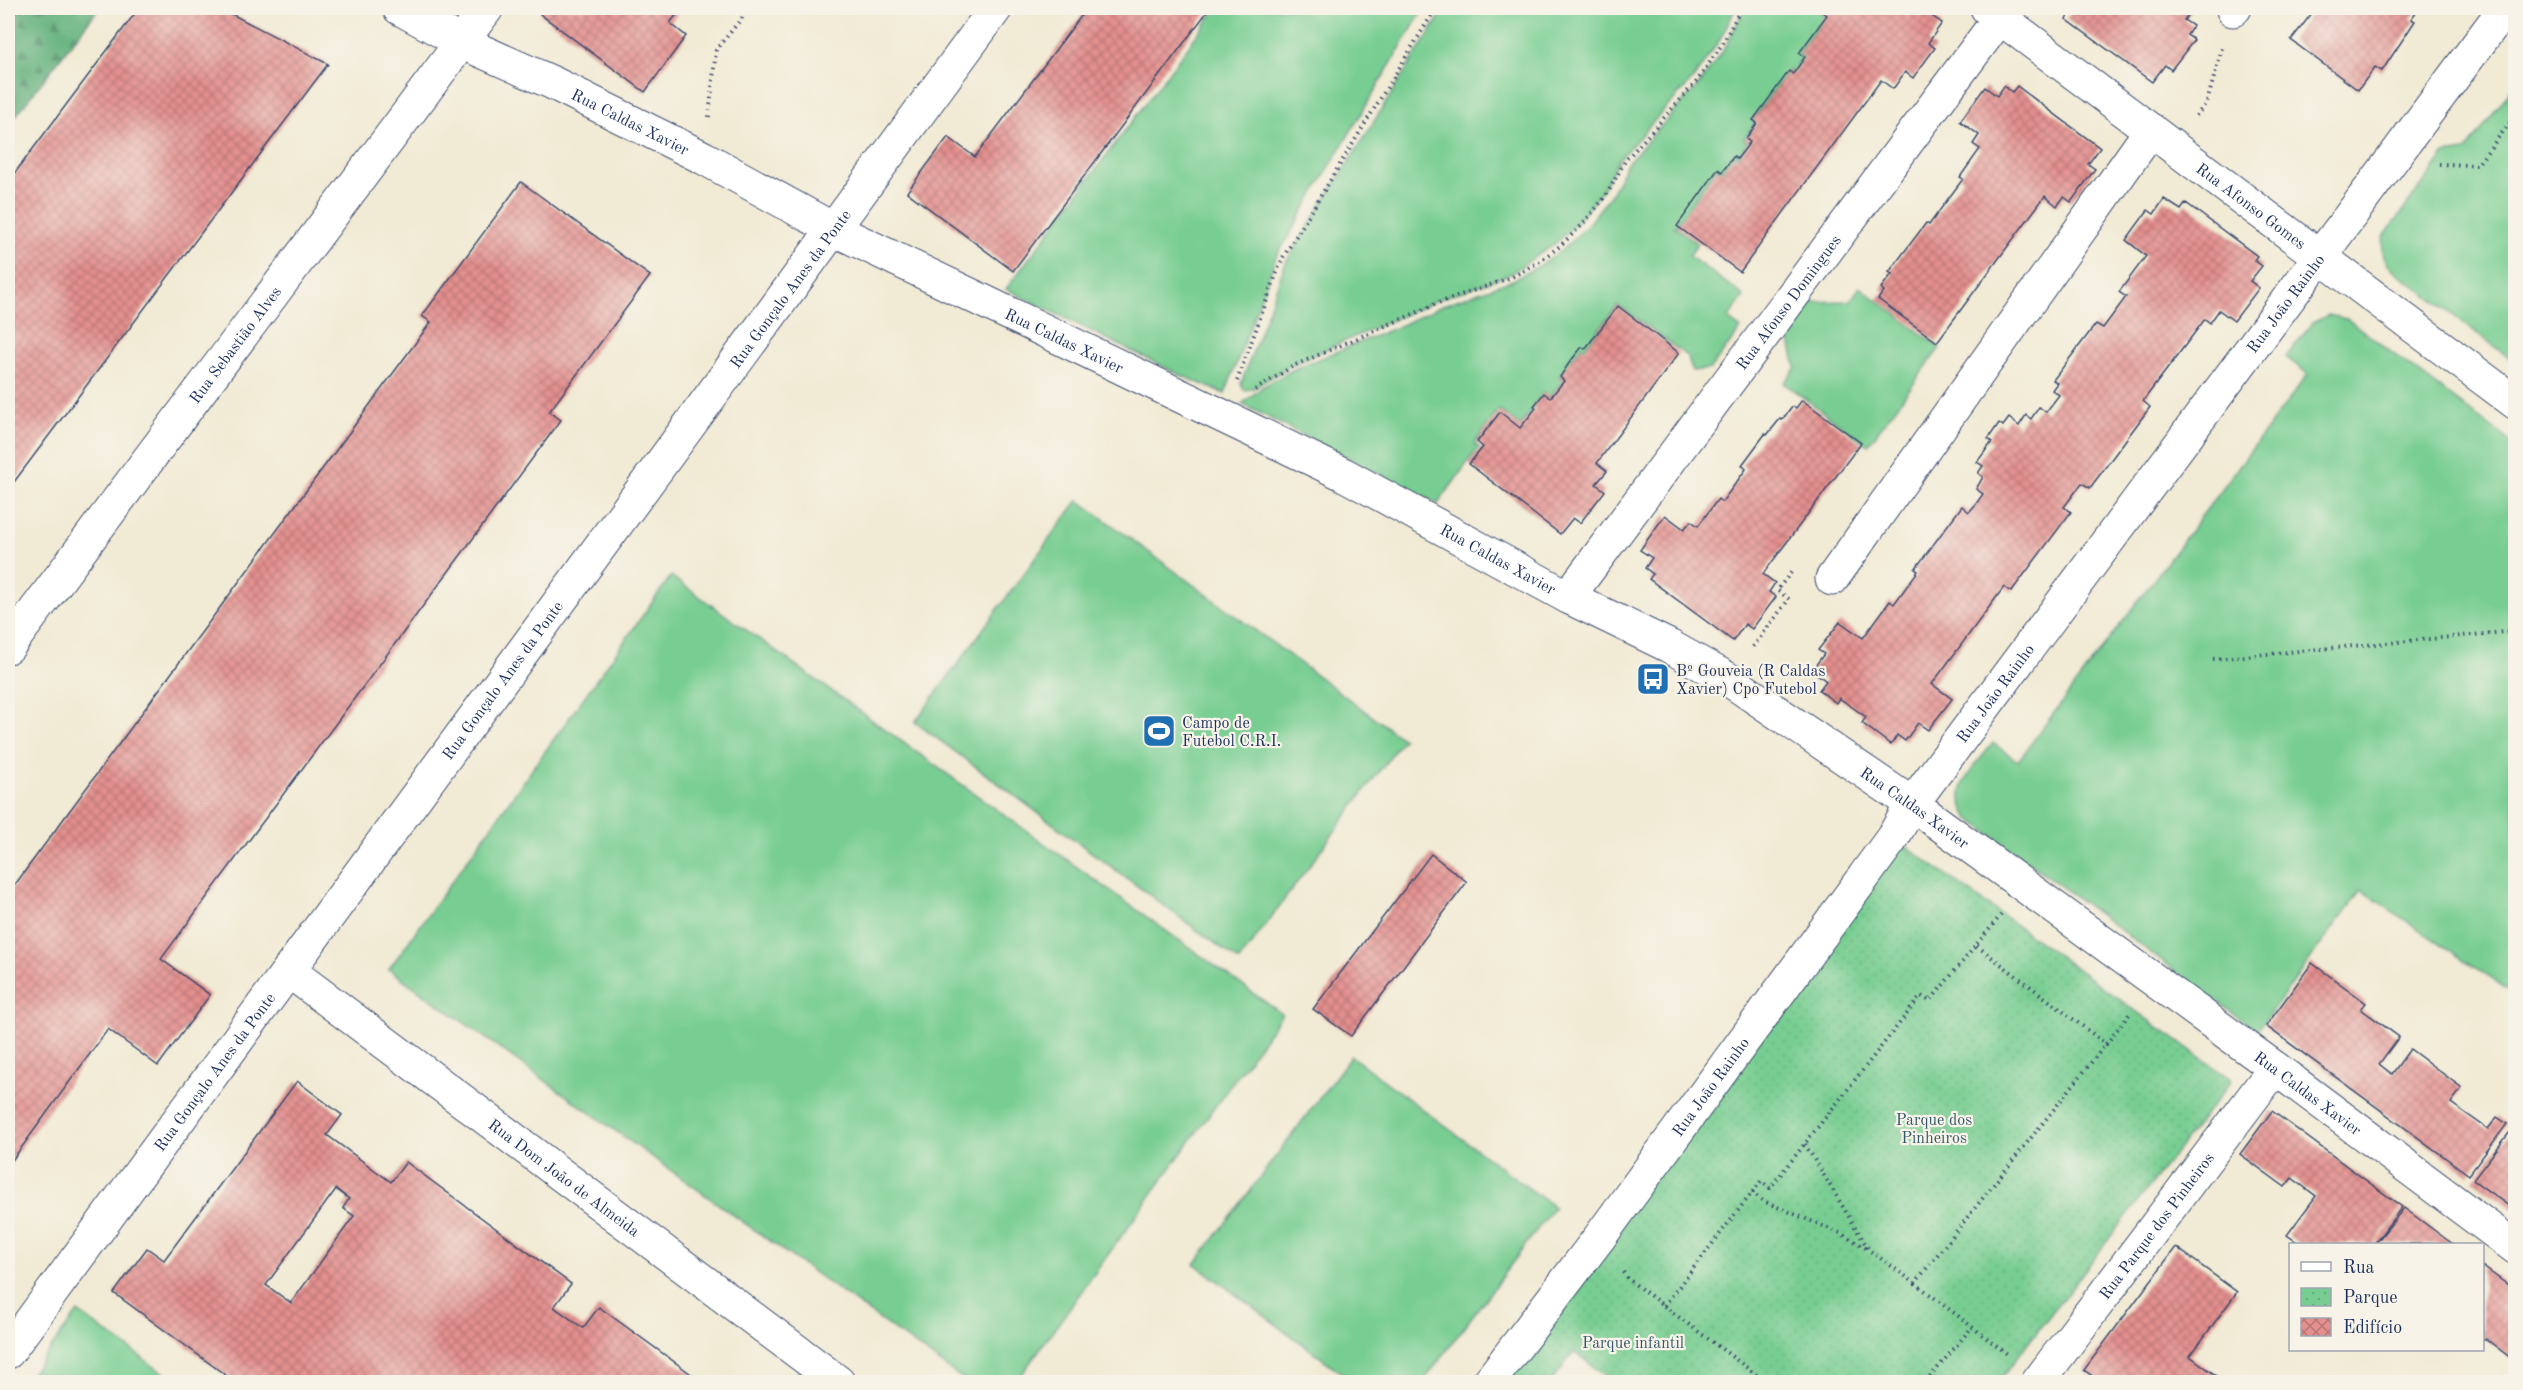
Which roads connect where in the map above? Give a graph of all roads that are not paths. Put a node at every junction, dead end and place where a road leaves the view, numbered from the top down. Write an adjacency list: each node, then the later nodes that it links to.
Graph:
1 (399, 8): 6 (street, Rua Caldas Xavier)
2 (487, 8): 6 (street, Rua Sebastião Alves)
3 (996, 8): 8 (street, Rua Gonçalo Anes da Ponte)
4 (2505, 8): 9 (street, Rua João Rainho)
5 (1998, 11): 7 (street, Rua Afonso Gomes); 12 (street, Rua Afonso Domingues)
6 (461, 42): 8 (street, Rua Caldas Xavier); 13 (street, Rua Sebastião Alves)
7 (2162, 139): 9 (street, Rua Afonso Gomes); 11 (street)
8 (833, 229): 12 (street, Rua Caldas Xavier); 15 (street, Rua Gonçalo Anes da Ponte)
9 (2321, 256): 10 (street, Rua Afonso Gomes); 14 (street, Rua João Rainho)
10 (2516, 403)
11 (1832, 579)
12 (1568, 597): 14 (street, Rua Caldas Xavier)
13 (8, 647)
14 (1912, 804): 16 (street, Rua Caldas Xavier); 21 (street, Rua João Rainho)
15 (289, 971): 18 (street, Rua Gonçalo Anes da Ponte); 20 (street, Rua Dom João de Almeida)
16 (2275, 1068): 17 (street, Rua Caldas Xavier); 19 (street, Rua Parque dos Pinheiros)
17 (2516, 1248)
18 (8, 1352)
19 (2041, 1382)
20 (838, 1383)
21 (1489, 1383)

